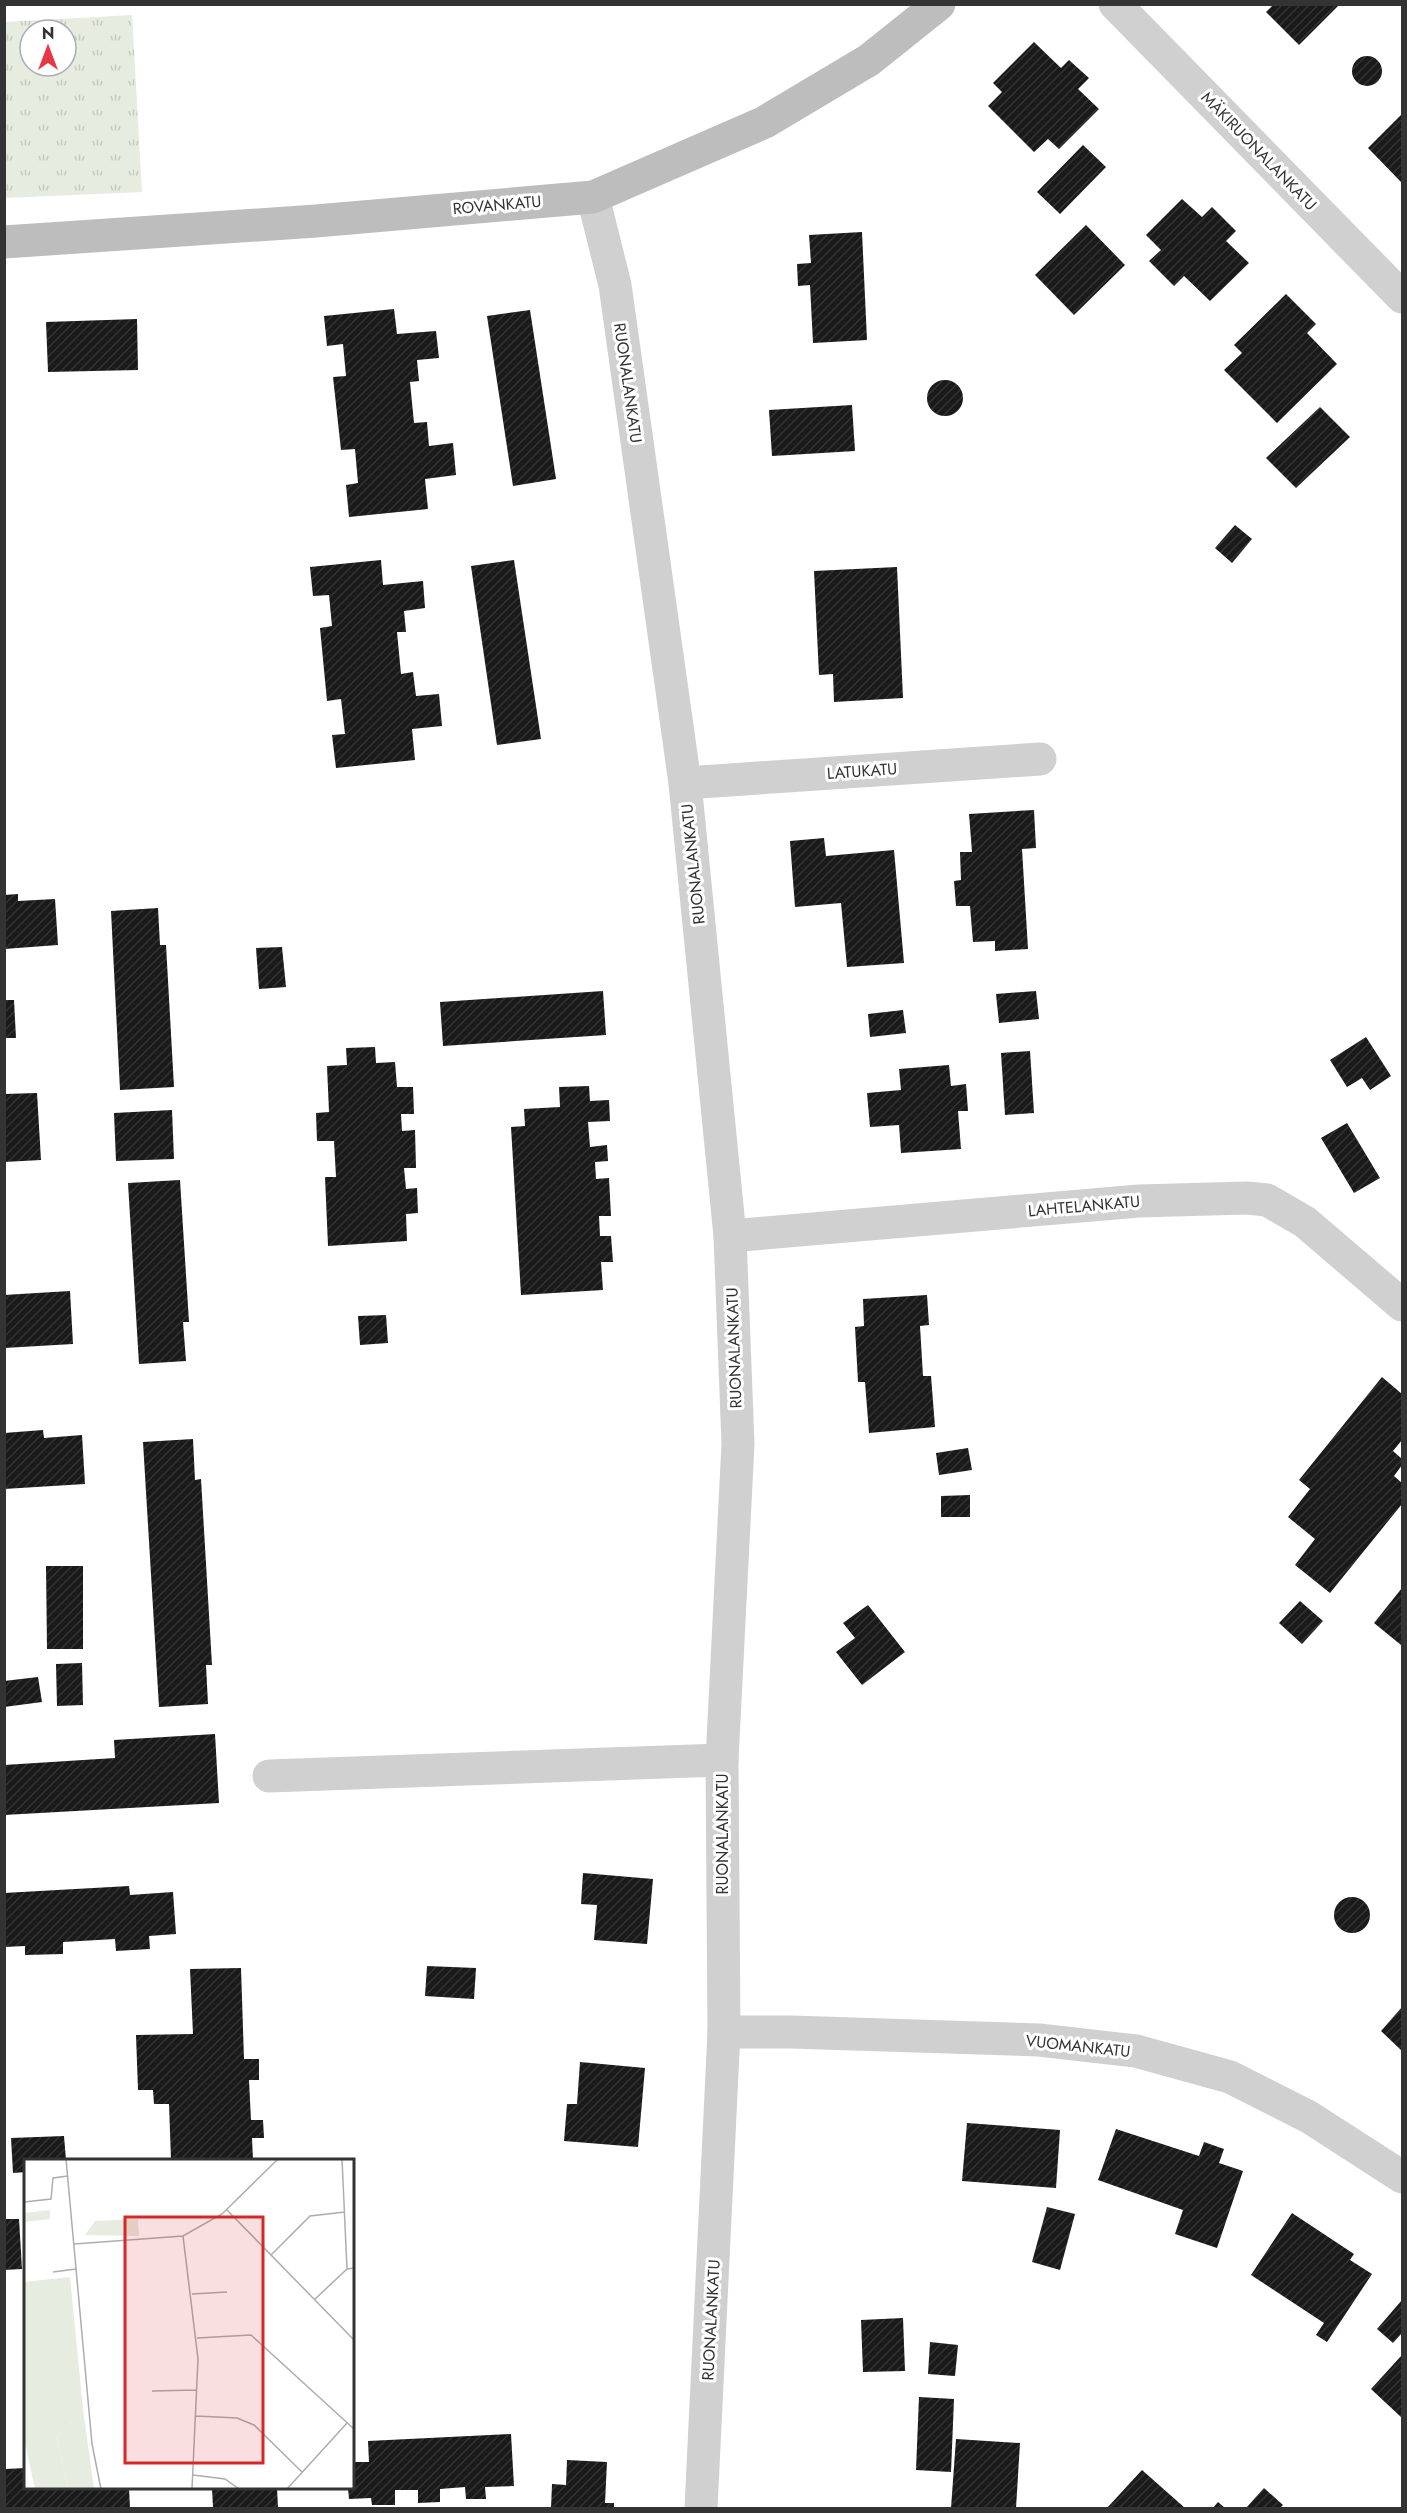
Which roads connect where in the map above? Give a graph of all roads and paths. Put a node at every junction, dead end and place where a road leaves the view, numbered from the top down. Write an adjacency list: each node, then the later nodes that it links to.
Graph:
1 (939, 4): 3 (street, ROVANKATU)
2 (1115, 4): 5 (street, MÄKIRUONALANKATU)
3 (593, 197): 4 (street, ROVANKATU); 7 (street, RUONALANKATU)
4 (4, 242)
5 (1402, 297)
6 (1040, 759): 7 (street, LATUKATU)
7 (685, 783): 8 (street, RUONALANKATU)
8 (730, 1236): 9 (street, LAHTELANKATU); 10 (street, RUONALANKATU)
9 (1402, 1305)
10 (722, 1760): 11 (street); 12 (street, RUONALANKATU)
11 (269, 1776)
12 (724, 2032): 13 (street, VUOMANKATU); 14 (street, RUONALANKATU)
13 (1402, 2177)
14 (701, 2508)

